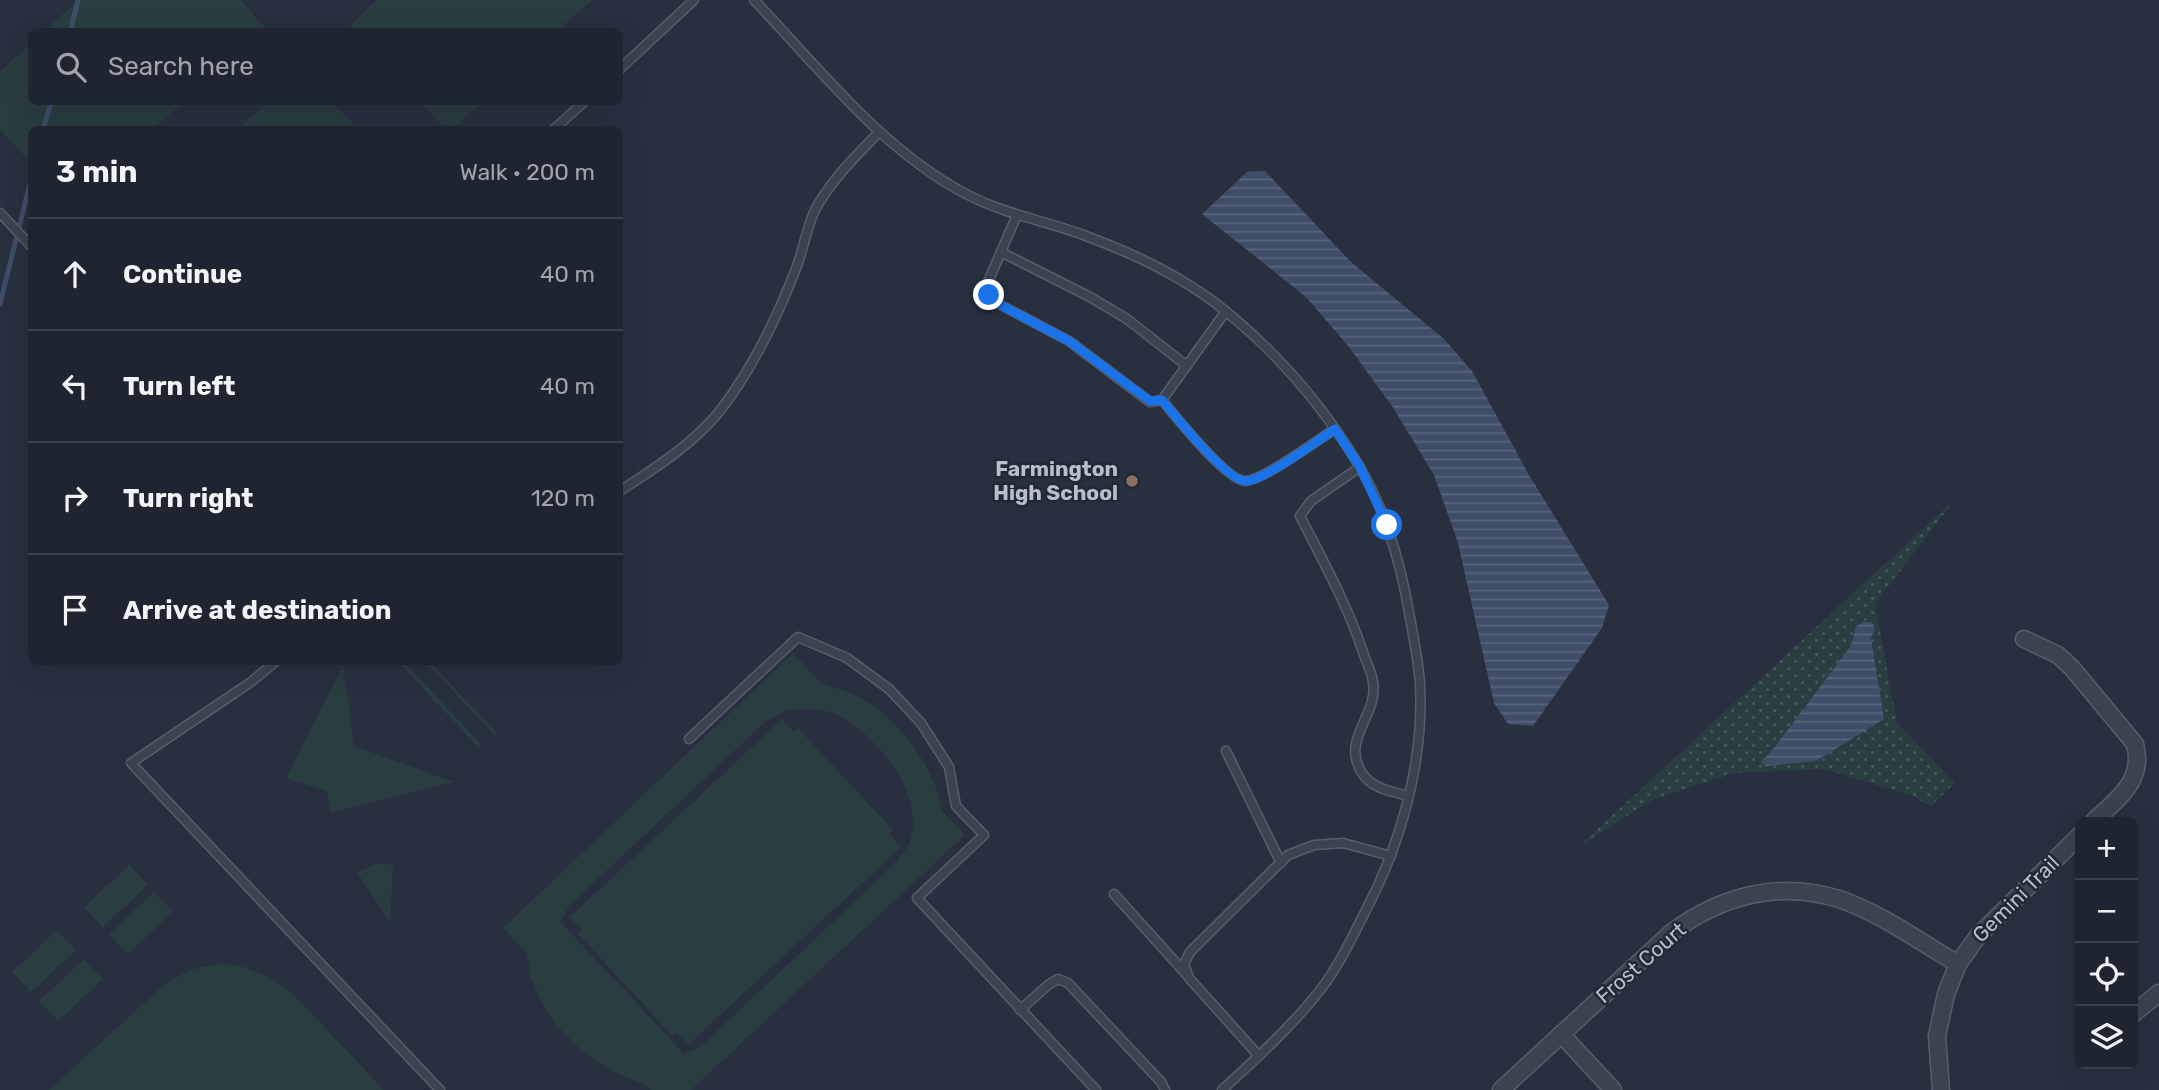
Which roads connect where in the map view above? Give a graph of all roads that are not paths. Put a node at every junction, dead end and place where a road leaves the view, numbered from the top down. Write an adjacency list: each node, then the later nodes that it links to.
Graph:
1 (694, 0): 3 (lane)
2 (754, 0): 6 (lane)
3 (623, 66)
4 (581, 105): 5 (lane)
5 (557, 126)
6 (879, 132): 8 (lane); 16 (lane)
7 (0, 213): 9 (lane)
8 (1017, 215): 10 (lane); 11 (lane)
9 (28, 243)
10 (1001, 252): 12 (lane); 13 (lane)
11 (1226, 311): 12 (lane); 14 (lane)
12 (1187, 366): 13 (lane)
13 (1162, 400): 14 (lane)
14 (1335, 429): 15 (lane)
15 (1360, 467): 21 (lane); 21 (lane)
16 (623, 489)
17 (2024, 639): 22 (street)
18 (271, 665): 34 (lane)
19 (689, 739): 30 (lane)
20 (1226, 751): 25 (lane)
21 (1408, 796): 24 (lane)
22 (2098, 817)
23 (2075, 840): 27 (street, Gemini Trail)
24 (1391, 856): 25 (lane); 33 (lane)
25 (1280, 863): 28 (lane)
26 (1114, 894): 28 (lane)
27 (1958, 964): 32 (street, Frost Court); 40 (street, Gemini Trail)
28 (1189, 978): 33 (lane)
29 (2159, 993): 31 (street)
30 (1020, 1010): 35 (lane); 36 (lane)
31 (2138, 1010)
32 (1561, 1034): 38 (street, Frost Court); 39 (street)
33 (1259, 1056): 37 (lane)
34 (440, 1090)
35 (1096, 1090)
36 (1164, 1090)
37 (1222, 1090)
38 (1501, 1090)
39 (1613, 1090)
40 (1941, 1090)

